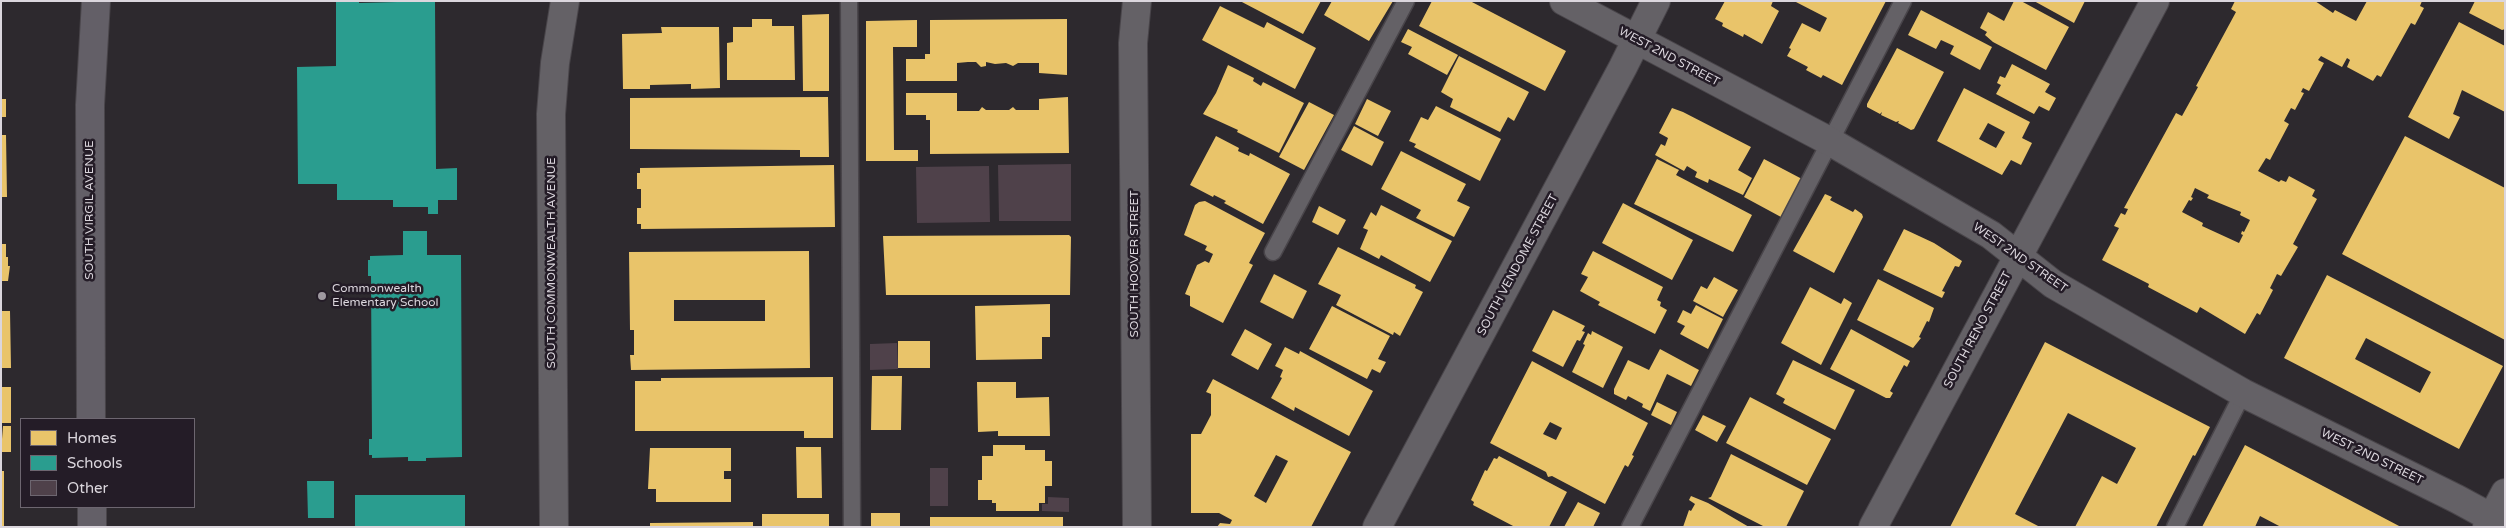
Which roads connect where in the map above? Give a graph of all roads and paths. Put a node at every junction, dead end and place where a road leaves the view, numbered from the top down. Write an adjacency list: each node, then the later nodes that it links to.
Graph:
1 (96, 1): 15 (main road, SOUTH VIRGIL AVENUE)
2 (565, 1): 20 (street, SOUTH COMMONWEALTH AVENUE)
3 (849, 1): 21 (lane)
4 (1137, 1): 22 (street, SOUTH HOOVER STREET)
5 (1406, 1): 12 (lane)
6 (1564, 1): 10 (street, WEST 2ND STREET)
7 (1656, 1): 10 (street, SOUTH VENDOME STREET)
8 (1903, 1): 11 (lane)
9 (2155, 1): 13 (street, SOUTH RENO STREET)
10 (1636, 40): 11 (street, WEST 2ND STREET); 23 (street, SOUTH VENDOME STREET)
11 (1831, 142): 13 (street, WEST 2ND STREET); 24 (lane)
12 (1273, 252)
13 (2017, 254): 14 (street, WEST 2ND STREET); 25 (street, SOUTH RENO STREET)
14 (2243, 393): 18 (street, WEST 2ND STREET); 26 (lane)
15 (91, 418)
16 (2505, 493): 18 (street)
17 (92, 508): 19 (main road)
18 (2494, 523)
19 (92, 527)
20 (554, 527)
21 (852, 527)
22 (1137, 527)
23 (1377, 527)
24 (1630, 527)
25 (1873, 527)
26 (2175, 527)

